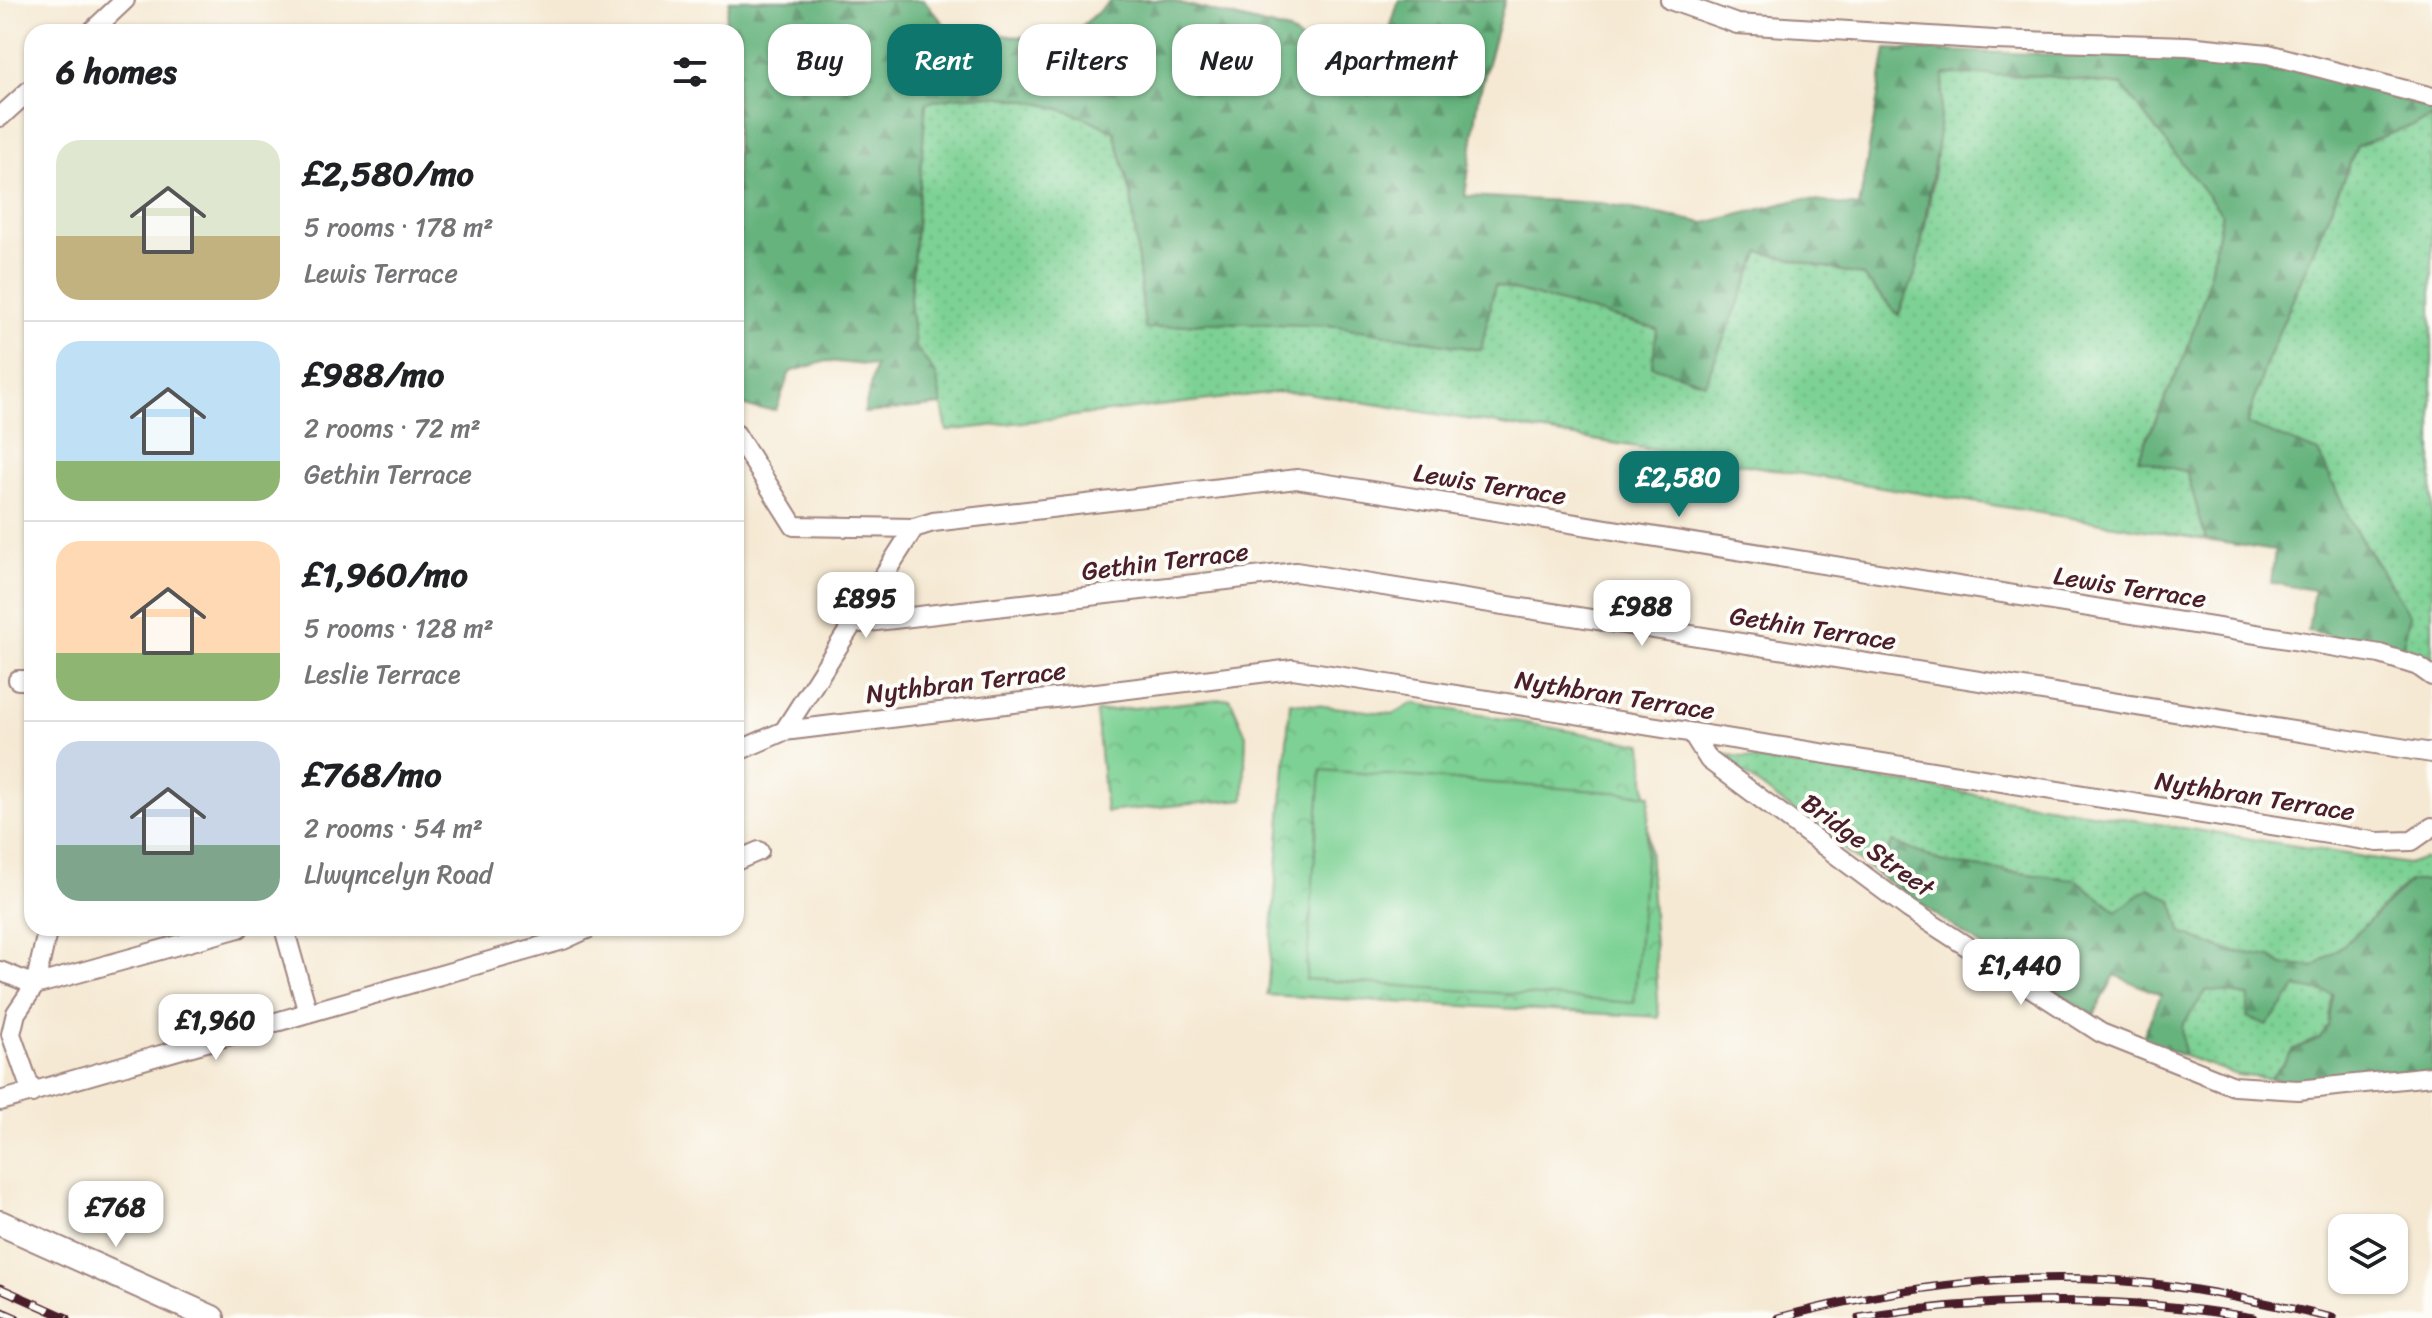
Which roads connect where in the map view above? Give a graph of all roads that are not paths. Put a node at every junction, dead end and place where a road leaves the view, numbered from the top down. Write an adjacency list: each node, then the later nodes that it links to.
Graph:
1 (125, 0): 3 (street)
2 (1670, 0): 5 (street)
3 (100, 24)
4 (24, 95): 6 (street)
5 (2432, 97)
6 (0, 117)
7 (744, 447): 8 (street, Lewis Terrace)
8 (914, 528): 9 (street); 10 (street, Lewis Terrace)
9 (851, 624): 11 (street); 14 (street, Gethin Terrace)
10 (2432, 676)
11 (784, 731): 12 (street, Nythbran Terrace); 13 (street, Nythbran Terrace)
12 (1692, 733): 15 (street, Nythbran Terrace); 26 (street, Bridge Street)
13 (744, 748)
14 (2432, 753)
15 (2432, 827)
16 (759, 851): 17 (street)
17 (744, 858)
18 (46, 936): 23 (street)
19 (210, 936): 23 (street)
20 (286, 936): 24 (street)
21 (555, 936): 24 (street)
22 (0, 971): 23 (street)
23 (35, 985): 25 (street)
24 (308, 1013): 27 (street)
25 (9, 1063): 27 (street)
26 (2432, 1076)
27 (32, 1093): 28 (street)
28 (0, 1101)
29 (0, 1223): 30 (main road)
30 (212, 1318)

